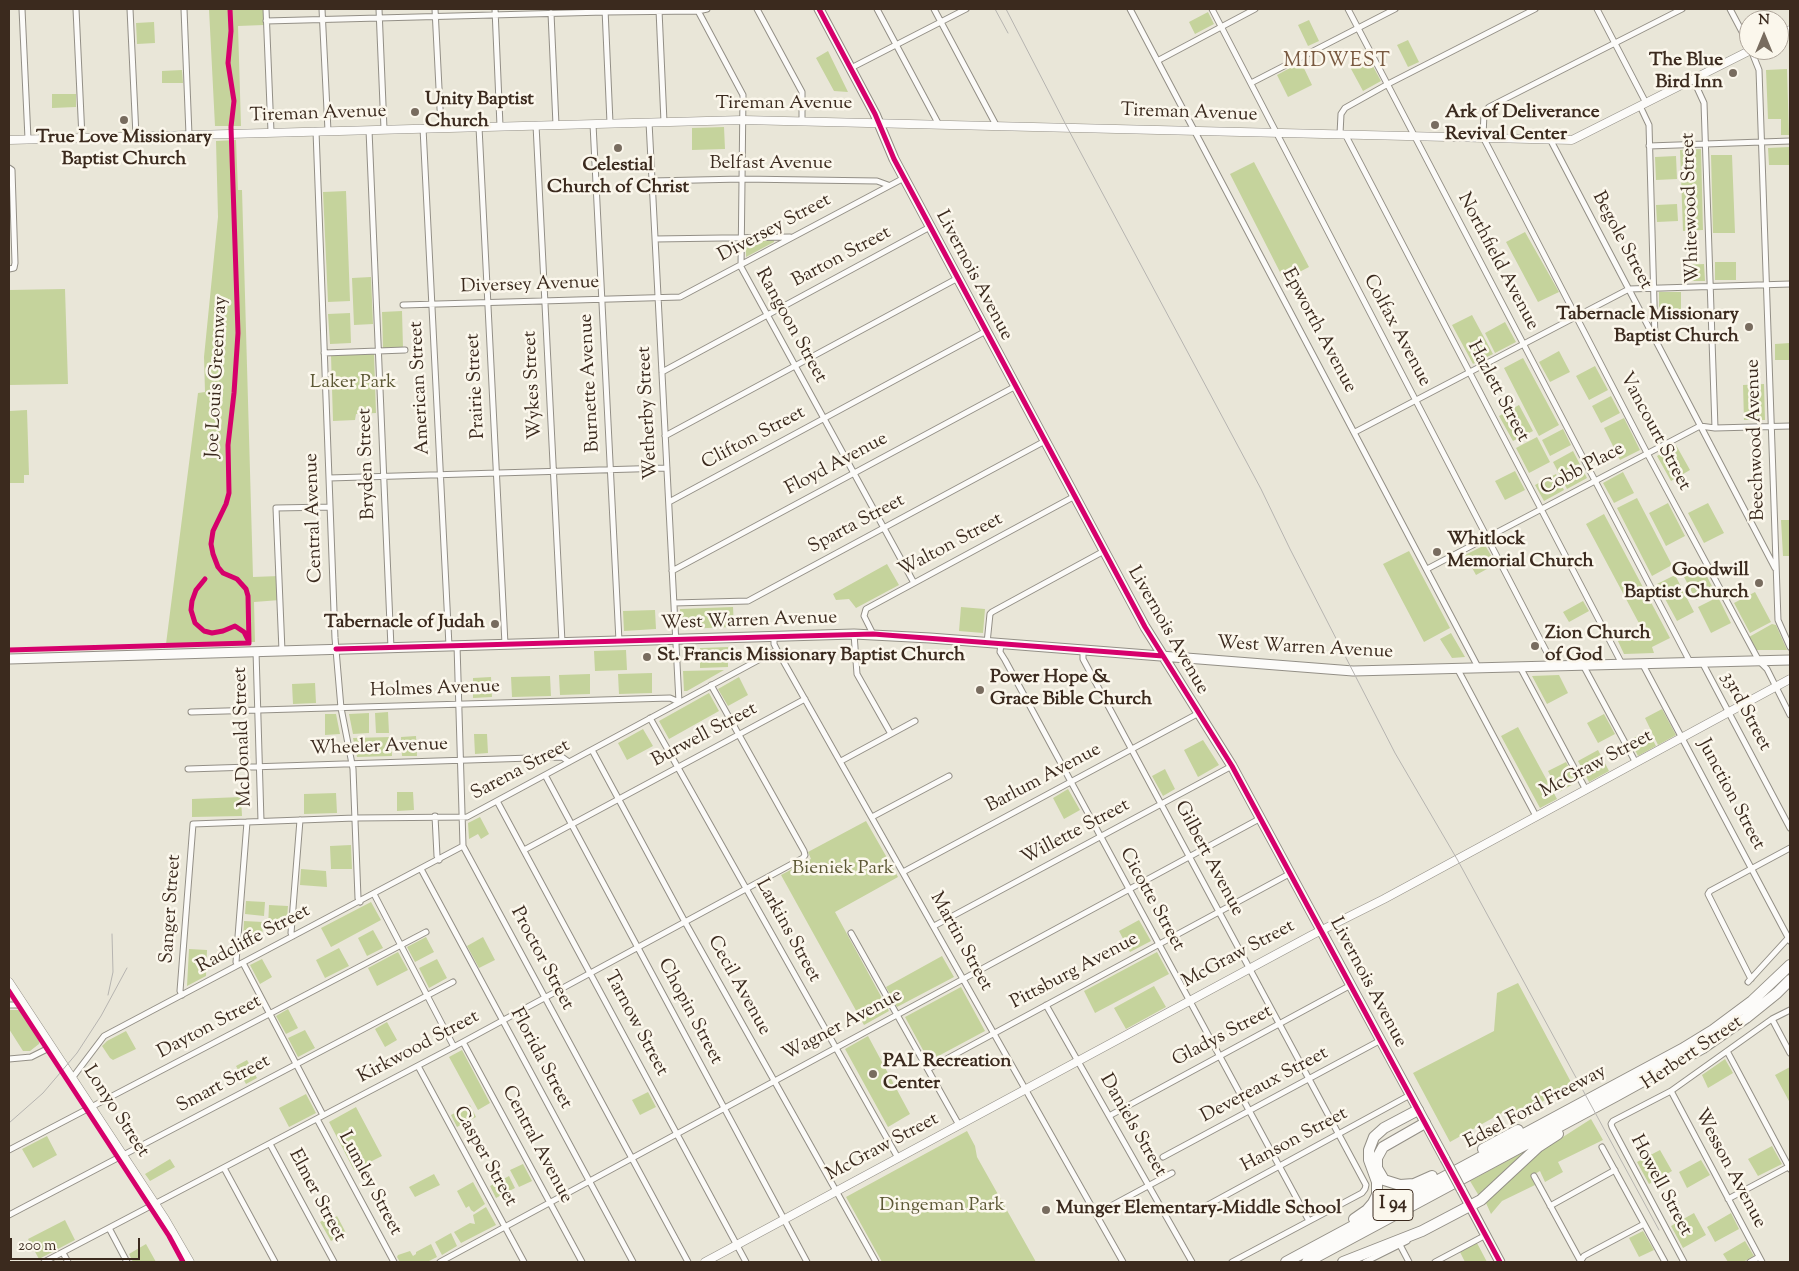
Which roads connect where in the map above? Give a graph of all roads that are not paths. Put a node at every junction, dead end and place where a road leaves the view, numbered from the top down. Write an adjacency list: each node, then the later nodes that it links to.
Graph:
1 (22, 9): 75 (street)
2 (76, 9): 74 (street)
3 (130, 9): 71 (street)
4 (184, 9): 70 (street)
5 (266, 9): 32 (street)
6 (322, 9): 31 (street)
7 (379, 9): 30 (street)
8 (435, 9): 29 (street)
9 (707, 9): 26 (street)
10 (757, 9): 48 (street)
11 (818, 9): 42 (main road, Livernois Avenue)
12 (877, 9): 38 (street)
13 (934, 9): 33 (street)
14 (966, 9): 33 (street)
15 (1130, 9): 40 (street, Epworth Avenue)
16 (1212, 9): 34 (street, Colfax Avenue)
17 (1255, 9): 34 (street)
18 (1348, 9): 36 (street, Northfield Avenue)
19 (1395, 9): 36 (street)
20 (1535, 9): 45 (street)
21 (1597, 9): 37 (street)
22 (1682, 9): 37 (street)
23 (1730, 9): 35 (street)
24 (605, 10): 25 (street); 28 (street); 52 (street)
25 (659, 10): 26 (street); 50 (street)
26 (698, 10): 47 (street, Rangoon Street)
27 (495, 12): 28 (street); 29 (street); 58 (street)
28 (551, 13): 56 (street)
29 (436, 17): 30 (street); 61 (street)
30 (379, 18): 31 (street); 62 (street)
31 (323, 20): 32 (street); 66 (street)
32 (266, 21): 67 (street)
33 (941, 22): 38 (street); 57 (street)
34 (1222, 26): 40 (street); 44 (street, Colfax Avenue)
35 (1739, 26)
36 (1358, 28): 44 (street); 45 (street, Northfield Avenue)
37 (1615, 43): 46 (street); 73 (street)
38 (896, 44): 42 (street); 54 (street)
39 (1739, 56): 43 (street, Tireman Avenue)
40 (1159, 60): 64 (street, Epworth Avenue)
41 (1756, 60): 78 (street, Beechwood Avenue)
42 (850, 68): 51 (main road, Livernois Avenue)
43 (1693, 79): 46 (street, Tireman Avenue); 80 (street, Whitewood Street)
44 (1251, 82): 68 (street, Colfax Avenue)
45 (1388, 84): 69 (street); 72 (street, Northfield Avenue)
46 (1643, 104): 76 (street, Tireman Avenue); 81 (street)
47 (743, 120): 48 (street, Tireman Avenue); 50 (street, Tireman Avenue); 84 (street, Rangoon Street)
48 (802, 121): 51 (street, Tireman Avenue)
49 (649, 122): 50 (street, Tireman Avenue); 52 (street, Tireman Avenue); 85 (street, Wetherby Street)
50 (664, 122)
51 (878, 122): 54 (street, Tireman Avenue); 83 (main road, Livernois Avenue)
52 (610, 123): 53 (street, Tireman Avenue)
53 (593, 124): 56 (street, Tireman Avenue); 100 (street, Burnette Avenue)
54 (938, 124): 57 (street, Tireman Avenue)
55 (536, 125): 56 (street, Tireman Avenue); 58 (street, Tireman Avenue); 101 (street, Wykes Street)
56 (556, 125)
57 (996, 125): 64 (street, Tireman Avenue)
58 (500, 126): 59 (street, Tireman Avenue)
59 (479, 127): 61 (street, Tireman Avenue); 102 (street, Prairie Street)
60 (423, 128): 61 (street, Tireman Avenue); 62 (street, Tireman Avenue); 103 (street, American Street)
61 (441, 128)
62 (384, 129): 63 (street, Tireman Avenue)
63 (369, 130): 66 (street, Tireman Avenue); 111 (street, Bryden Street)
64 (1196, 130): 68 (street, Tireman Avenue); 123 (street, Epworth Avenue)
65 (316, 131): 66 (street, Tireman Avenue); 67 (street, Tireman Avenue); 112 (street, Central Avenue)
66 (328, 131)
67 (271, 132): 70 (street, Tireman Avenue)
68 (1276, 132): 69 (street, Tireman Avenue); 117 (street, Colfax Avenue)
69 (1342, 134): 72 (street, Tireman Avenue); 115 (street, Hazlett Street)
70 (189, 135): 71 (street, Tireman Avenue)
71 (136, 136): 74 (street, Tireman Avenue)
72 (1414, 136): 73 (street, Tireman Avenue); 109 (street, Northfield Avenue)
73 (1483, 137): 76 (street, Tireman Avenue); 106 (street, Vancourt Street)
74 (82, 138): 75 (street, Tireman Avenue)
75 (28, 139): 77 (street, Tireman Avenue)
76 (1550, 139): 98 (street, Begole Street)
77 (9, 140)
78 (1762, 142): 79 (street); 80 (street); 94 (street, Beechwood Avenue)
79 (1790, 142)
80 (1705, 144): 81 (street); 96 (street, Whitewood Street)
81 (1649, 146): 97 (street)
82 (9, 168): 92 (street)
83 (904, 178): 86 (street, Diversey Street); 87 (main road, Livernois Avenue)
84 (742, 179): 85 (street, Belfast Avenue); 86 (street, Belfast Avenue); 88 (street, Rangoon Street)
85 (652, 181): 90 (street, Wetherby Street)
86 (888, 185): 89 (street, Diversey Street)
87 (930, 227): 93 (main road, Livernois Avenue); 105 (street, Barton Street)
88 (741, 236): 89 (street); 90 (street); 91 (street, Rangoon Street)
89 (791, 237): 91 (street, Diversey Street)
90 (655, 238): 99 (street, Wetherby Street)
91 (740, 264): 99 (street, Diversey Street); 105 (street, Rangoon Street)
92 (9, 269)
93 (958, 278): 107 (main road, Livernois Avenue); 113 (street)
94 (1767, 284): 95 (street); 96 (street); 120 (street, Beechwood Avenue)
95 (1790, 284)
96 (1710, 286): 97 (street); 122 (street, Whitewood Street)
97 (1654, 288): 98 (street); 108 (street)
98 (1628, 289): 106 (street); 108 (street, Begole Street)
99 (658, 298): 100 (street, Diversey Avenue); 114 (street, Wetherby Street)
100 (601, 299): 101 (street, Diversey Avenue); 128 (street, Burnette Avenue)
101 (545, 301): 102 (street, Diversey Avenue); 129 (street, Wykes Street)
102 (488, 302): 103 (street, Diversey Avenue); 130 (street, Prairie Street)
103 (432, 304): 104 (street, Diversey Avenue); 132 (street, American Street)
104 (403, 305)
105 (767, 316): 113 (street, Rangoon Street); 114 (street, Barton Street)
106 (1576, 316): 109 (street); 126 (street, Vancourt Street)
107 (986, 331): 116 (main road, Livernois Avenue); 118 (street, Clifton Street)
108 (1655, 340): 119 (street, Begole Street)
109 (1523, 344): 115 (street); 135 (street, Northfield Avenue)
110 (405, 350): 111 (street)
111 (378, 351): 112 (street); 133 (street, Bryden Street)
112 (324, 353): 134 (street, Central Avenue)
113 (794, 366): 118 (street, Rangoon Street); 124 (street)
114 (662, 372): 124 (street, Wetherby Street)
115 (1469, 372): 117 (street); 139 (street, Hazlett Street)
116 (1016, 386): 125 (main road, Livernois Avenue); 131 (street, Floyd Avenue)
117 (1416, 401): 123 (street); 141 (street, Colfax Avenue)
118 (824, 418): 131 (street, Rangoon Street); 137 (street, Clifton Street)
119 (1700, 426): 122 (street); 126 (street, Cobb Place); 144 (street, Begole Street)
120 (1771, 426): 121 (street); 122 (street); 144 (street, Beechwood Avenue)
121 (1790, 426)
122 (1715, 428)
123 (1355, 432): 143 (street, Epworth Avenue)
124 (665, 436): 127 (street, Wetherby Street)
125 (1045, 441): 136 (main road, Livernois Avenue); 140 (street, Sparta Street)
126 (1647, 453): 135 (street, Cobb Place); 168 (street, Vancourt Street)
127 (667, 468): 128 (street); 137 (street, Wetherby Street)
128 (610, 470): 129 (street); 152 (street, Burnette Avenue)
129 (553, 472): 130 (street); 153 (street, Wykes Street)
130 (496, 473): 132 (street); 155 (street, Prairie Street)
131 (854, 473): 140 (street, Rangoon Street); 145 (street, Floyd Avenue)
132 (441, 474): 133 (street); 157 (street, American Street)
133 (383, 477): 134 (street); 159 (street, Bryden Street)
134 (329, 478): 138 (street, Central Avenue)
135 (1594, 481): 139 (street, Cobb Place); 169 (street, Northfield Avenue)
136 (1075, 496): 142 (main road, Livernois Avenue); 146 (street, Walton Street)
137 (669, 502): 145 (street, Wetherby Street)
138 (330, 507): 160 (street, Central Avenue); 163 (street)
139 (1542, 509): 141 (street, Cobb Place); 172 (street, Hazlett Street)
140 (883, 528): 146 (street, Rangoon Street); 147 (street, Sparta Street)
141 (1487, 537): 143 (street, Cobb Place); 175 (street, Colfax Avenue)
142 (1104, 551): 154 (street); 165 (main road, Livernois Avenue)
143 (1426, 569): 176 (street, Epworth Avenue)
144 (1776, 570): 158 (street, Beechwood Avenue)
145 (672, 571): 147 (street, Wetherby Street)
146 (914, 583): 149 (street, Walton Street)
147 (674, 603): 151 (street, Wetherby Street)
148 (854, 634): 149 (main road, West Warren Avenue); 150 (main road, West Warren Avenue); 193 (street)
149 (874, 634): 154 (main road, West Warren Avenue)
150 (774, 636): 151 (main road, West Warren Avenue); 161 (street, Martin Street)
151 (675, 639): 152 (main road, West Warren Avenue); 182 (street, Wetherby Street)
152 (619, 641): 153 (main road, West Warren Avenue)
153 (562, 642): 155 (main road, West Warren Avenue)
154 (987, 642): 156 (main road, West Warren Avenue)
155 (505, 644): 157 (main road, West Warren Avenue)
156 (1001, 644): 162 (main road, West Warren Avenue); 208 (street, Cicotte Street)
157 (453, 645): 159 (main road, West Warren Avenue); 183 (street, Proctor Street)
158 (1790, 647)
159 (390, 648): 160 (main road, West Warren Avenue)
160 (336, 649): 163 (main road, West Warren Avenue); 184 (street, Central Avenue)
161 (777, 650): 179 (street, Sarena Street); 181 (street, Martin Street)
162 (1084, 650): 165 (main road, West Warren Avenue); 195 (street, Gilbert Avenue)
163 (282, 651): 164 (main road, West Warren Avenue)
164 (256, 652): 166 (main road, West Warren Avenue); 185 (street, McDonald Street)
165 (1163, 656): 177 (main road, West Warren Avenue); 187 (main road, Livernois Avenue)
166 (9, 659)
167 (1790, 660): 168 (main road, West Warren Avenue)
168 (1759, 661): 170 (main road, West Warren Avenue); 180 (street, Vancourt Street)
169 (1690, 662): 170 (main road, West Warren Avenue); 171 (main road, West Warren Avenue)
170 (1702, 662): 188 (street, 33rd Street)
171 (1642, 663): 172 (main road, West Warren Avenue); 194 (street, Junction Street)
172 (1622, 664): 173 (main road, West Warren Avenue)
173 (1583, 665): 175 (main road, West Warren Avenue); 200 (street)
174 (1520, 666): 175 (main road, West Warren Avenue); 176 (main road, West Warren Avenue); 209 (street)
175 (1554, 666)
176 (1478, 667): 177 (main road, West Warren Avenue)
177 (1457, 668): 215 (street)
178 (1790, 679): 180 (street, McGraw Street)
179 (711, 685): 182 (street, Sarena Street); 192 (street)
180 (1776, 688): 188 (street, McGraw Street); 189 (street, Vancourt Street)
181 (805, 699): 192 (street, Burwell Street); 198 (street, Martin Street)
182 (679, 702): 183 (street, Holmes Avenue); 190 (street, Sarena Street)
183 (458, 704): 184 (street, Holmes Avenue); 197 (street, Proctor Street)
184 (341, 708): 185 (street, Holmes Avenue); 201 (street, Central Avenue)
185 (258, 710): 186 (street, Holmes Avenue); 202 (street, McDonald Street)
186 (191, 712)
187 (1198, 713): 195 (street, Barlum Avenue); 203 (main road, Livernois Avenue)
188 (1729, 713): 194 (street, McGraw Street); 224 (street, 33rd Street)
189 (1790, 715)
190 (650, 718): 196 (street, Sarena Street); 204 (street, Larkins Street)
191 (915, 721): 193 (street)
192 (738, 734): 204 (street, Burwell Street); 235 (street, Kirkwood Street)
193 (891, 734): 198 (street)
194 (1682, 738): 200 (street, McGraw Street); 232 (street, Junction Street)
195 (1131, 749): 208 (street, Barlum Avenue); 212 (street, Gilbert Avenue)
196 (592, 750): 199 (street, Sarena Street); 210 (street, Cecil Avenue)
197 (460, 760): 199 (street, Wheeler Avenue); 201 (street, Wheeler Avenue); 214 (street, Proctor Street)
198 (841, 761): 216 (street, Martin Street)
199 (569, 762): 206 (street, Sarena Street)
200 (1636, 763): 209 (street, McGraw Street)
201 (352, 764): 202 (street, Wheeler Avenue); 217 (street, Central Avenue)
202 (260, 766): 205 (street, Wheeler Avenue); 220 (street, McDonald Street)
203 (1232, 766): 212 (street, Willette Street); 218 (main road, Livernois Avenue)
204 (678, 768): 210 (street, Burwell Street); 235 (street, Larkins Street)
205 (188, 769)
206 (545, 776): 211 (street, Sarena Street); 223 (street, Chopin Street)
207 (949, 776): 216 (street)
208 (1070, 782): 225 (street, Cicotte Street); 233 (street, Barlum Avenue)
209 (1586, 790): 215 (street, McGraw Street)
210 (619, 799): 223 (street, Burwell Street); 240 (street, Cecil Avenue)
211 (497, 801): 214 (street, Sarena Street); 228 (street, Tarnow Street)
212 (1161, 804): 225 (street, Willette Street); 229 (street, Gilbert Avenue)
213 (436, 816): 214 (street, Sarena Street); 217 (street, Sarena Street); 230 (street)
214 (462, 816): 226 (street, Proctor Street)
215 (1536, 816): 242 (street, McGraw Street)
216 (872, 817): 233 (street, Martin Street)
217 (355, 818): 219 (street, Sarena Street); 238 (street, Central Avenue)
218 (1261, 818): 229 (street, Wagner Avenue); 234 (main road, Livernois Avenue)
219 (300, 820): 220 (street, Sarena Street); 245 (street)
220 (262, 821): 221 (street, Sarena Street)
221 (246, 822): 222 (street, Sarena Street); 250 (street, McDonald Street)
222 (193, 824): 259 (street, Sanger Street)
223 (571, 825): 228 (street, Burwell Street); 249 (street, Chopin Street)
224 (1790, 828)
225 (1100, 837): 236 (street, Cicotte Street); 241 (street, Willette Street)
226 (462, 846): 230 (street, Radcliffe Street); 261 (street, Proctor Street)
227 (1790, 848): 232 (street)
228 (524, 850): 253 (street, Tarnow Street)
229 (1190, 856): 236 (street, Wagner Avenue); 239 (street, Gilbert Avenue)
230 (439, 860): 231 (street, Radcliffe Street)
231 (421, 869): 237 (street, Radcliffe Street); 270 (street, Florida Street)
232 (1752, 869): 246 (street, Junction Street); 246 (street)
233 (903, 872): 241 (street, Martin Street)
234 (1291, 873): 239 (street, Pittsburg Avenue); 242 (main road, Livernois Avenue)
235 (747, 889): 240 (street, Kirkwood Street); 277 (street, Larkins Street)
236 (1129, 889): 248 (street, Cicotte Street); 254 (street, Wagner Avenue)
237 (374, 894): 238 (street, Radcliffe Street); 247 (street)
238 (360, 902): 245 (street, Radcliffe Street)
239 (1219, 912): 248 (street, Pittsburg Avenue); 252 (street, Gilbert Avenue)
240 (685, 922): 249 (street, Kirkwood Street); 288 (street, Cecil Avenue)
241 (934, 926): 254 (street, Martin Street)
242 (1322, 931): 252 (street, McGraw Street); 258 (main road, Livernois Avenue)
243 (426, 932): 247 (street, Dayton Street)
244 (851, 933): 268 (street)
245 (293, 936): 250 (street, Radcliffe Street)
246 (1790, 938)
247 (400, 944): 260 (street); 267 (street, Dayton Street)
248 (1158, 944): 262 (street, Cicotte Street); 265 (street, Pittsburg Avenue)
249 (638, 948): 253 (street, Kirkwood Street); 295 (street, Chopin Street)
250 (240, 964): 259 (street, Radcliffe Street); 267 (street, McDonald Street)
251 (1790, 966): 292 (highway, Edsel Ford Freeway / I 94)
252 (1249, 968): 262 (street, McGraw Street); 271 (street, Gilbert Avenue)
253 (590, 974): 261 (street, Kirkwood Street); 304 (street, Tarnow Street)
254 (963, 978): 268 (street, Wagner Avenue); 272 (street, Martin Street)
255 (1790, 980): 293 (highway, Edsel Ford Freeway / I 94)
256 (9, 982): 264 (street, Lonyo Street)
257 (453, 982): 260 (street, Smart Street)
258 (1351, 985): 271 (street, Gladys Street); 273 (main road, Livernois Avenue)
259 (182, 995): 286 (street, Radcliffe Street)
260 (427, 995): 276 (street); 283 (street, Smart Street)
261 (545, 998): 270 (street, Kirkwood Street); 310 (street, Proctor Street)
262 (1189, 1001): 280 (street, Cicotte Street); 282 (street, McGraw Street)
263 (9, 1005): 264 (street)
264 (24, 1005): 275 (street, Lonyo Street)
265 (1046, 1005): 272 (street, Pittsburg Avenue); 282 (street, Daniels Street)
266 (1790, 1010): 269 (street, Herbert Street)
267 (269, 1013): 283 (street, McDonald Street); 294 (street, Dayton Street)
268 (897, 1014): 277 (street, Wagner Avenue); 285 (street)
269 (1772, 1019): 278 (street, Herbert Street); 279 (street)
270 (503, 1021): 274 (street, Kirkwood Street); 319 (street, Florida Street)
271 (1280, 1024): 280 (street, Gladys Street); 287 (street, Gilbert Avenue)
272 (994, 1033): 285 (street, Pittsburg Avenue); 289 (street, Martin Street)
273 (1381, 1040): 287 (street, Devereaux Street); 291 (main road, Livernois Avenue)
274 (463, 1042): 276 (street, Kirkwood Street); 323 (street, Central Avenue)
275 (51, 1047): 281 (street); 286 (street, Lonyo Street)
276 (454, 1047): 284 (street, Kirkwood Street)
277 (836, 1048): 288 (street, Wagner Avenue); 311 (street, Larkins Street)
278 (1727, 1051): 290 (street, Herbert Street); 314 (street)
279 (1790, 1052)
280 (1219, 1056): 297 (street, Cicotte Street); 299 (street, Gladys Street)
281 (9, 1059)
282 (1078, 1061): 289 (street, McGraw Street); 299 (street, Daniels Street)
283 (296, 1064): 298 (street, McDonald Street); 309 (street, Smart Street)
284 (418, 1066): 298 (street, Kirkwood Street); 333 (street, Casper Street)
285 (928, 1069): 303 (street)
286 (72, 1077): 294 (street, Lonyo Street)
287 (1309, 1079): 297 (street, Devereaux Street); 305 (street, Gilbert Avenue)
288 (774, 1081): 295 (street, Wagner Avenue); 321 (street, Cecil Avenue)
289 (1025, 1089): 303 (street, McGraw Street); 328 (street, Martin Street)
290 (1671, 1091): 302 (street, Herbert Street); 322 (street, Wesson Avenue)
291 (1410, 1095): 296 (main road, Livernois Avenue); 305 (street, Hanson Street)
292 (1598, 1095): 301 (highway); 361 (highway, Edsel Ford Freeway / I 94)
293 (1616, 1096): 325 (highway); 362 (highway, Edsel Ford Freeway / I 94)
294 (95, 1105): 308 (street, Dayton Street); 309 (street, Lonyo Street)
295 (724, 1108): 304 (street, Wagner Avenue); 330 (street, Chopin Street)
296 (1418, 1110): 301 (main road, Livernois Avenue); 360 (highway)
297 (1249, 1111): 312 (street, Devereaux Street); 313 (street, Cicotte Street)
298 (324, 1115): 300 (street, Kirkwood Street)
299 (1109, 1116): 320 (street, Daniels Street)
300 (317, 1119): 306 (street, Kirkwood Street); 347 (street, Lumley Street)
301 (1425, 1123): 325 (main road, Livernois Avenue, bridge)
302 (1611, 1124): 370 (street, Howell Street)
303 (959, 1125): 311 (street, McGraw Street)
304 (677, 1134): 310 (street, Wagner Avenue); 337 (street, Tarnow Street)
305 (1339, 1134): 313 (street, Hanson Street); 331 (street, Gilbert Avenue)
306 (270, 1144): 315 (street, Kirkwood Street); 346 (street, Elmer Street)
307 (1602, 1147): 316 (street)
308 (9, 1150)
309 (126, 1153): 324 (street, Lonyo Street); 329 (street, Smart Street)
310 (632, 1158): 319 (street, Wagner Avenue); 352 (street, Proctor Street)
311 (898, 1158): 321 (street, McGraw Street)
312 (1163, 1158)
313 (1279, 1166): 327 (street, Hanson Street); 331 (street, Cicotte Street)
314 (1790, 1167): 322 (street)
315 (224, 1168): 324 (street, Kirkwood Street); 345 (street)
316 (1615, 1170): 326 (street); 332 (street)
317 (1172, 1173): 320 (street)
318 (1534, 1176): 326 (street)
319 (589, 1181): 323 (street, Wagner Avenue); 351 (street, Florida Street)
320 (1148, 1186): 328 (street); 358 (street, Daniels Street)
321 (836, 1192): 330 (street, McGraw Street); 356 (street, Cecil Avenue)
322 (1728, 1199): 340 (street, Wesson Avenue)
323 (550, 1202): 333 (street, Wagner Avenue); 350 (street, Central Avenue)
324 (155, 1204): 334 (street, Kirkwood Street); 344 (street, Lonyo Street)
325 (1469, 1204): 335 (highway); 336 (main road, Livernois Avenue)
326 (1550, 1206): 368 (street)
327 (1195, 1212)
328 (1096, 1214): 357 (street, Martin Street)
329 (9, 1215)
330 (784, 1220): 337 (street, McGraw Street); 355 (street, Chopin Street)
331 (1309, 1221): 359 (street)
332 (1644, 1224): 368 (street); 369 (street)
333 (505, 1227): 348 (street, Wagner Avenue); 349 (street, Casper Street)
334 (109, 1228): 339 (street, Kirkwood Street); 343 (street)
335 (1422, 1231): 338 (street); 363 (highway)
336 (1486, 1235): 366 (street); 367 (main road, Livernois Avenue)
337 (737, 1245): 353 (street, McGraw Street); 354 (street, Tarnow Street)
338 (1400, 1246): 364 (street); 365 (street)
339 (62, 1253): 341 (street, Kirkwood Street); 342 (street)
340 (1760, 1260): 371 (street)
341 (44, 1262)
342 (68, 1262)
343 (127, 1262)
344 (190, 1262)
345 (275, 1262)
346 (334, 1262)
347 (394, 1262)
348 (440, 1262)
349 (524, 1262)
350 (582, 1262)
351 (633, 1262)
352 (688, 1262)
353 (705, 1262)
354 (746, 1262)
355 (807, 1262)
356 (876, 1262)
357 (1123, 1262)
358 (1192, 1262)
359 (1232, 1262)
360 (1277, 1262)
361 (1286, 1262)
362 (1307, 1262)
363 (1343, 1262)
364 (1365, 1262)
365 (1408, 1262)
366 (1435, 1262)
367 (1500, 1262)
368 (1580, 1262)
369 (1665, 1262)
370 (1684, 1262)
371 (1750, 1262)

